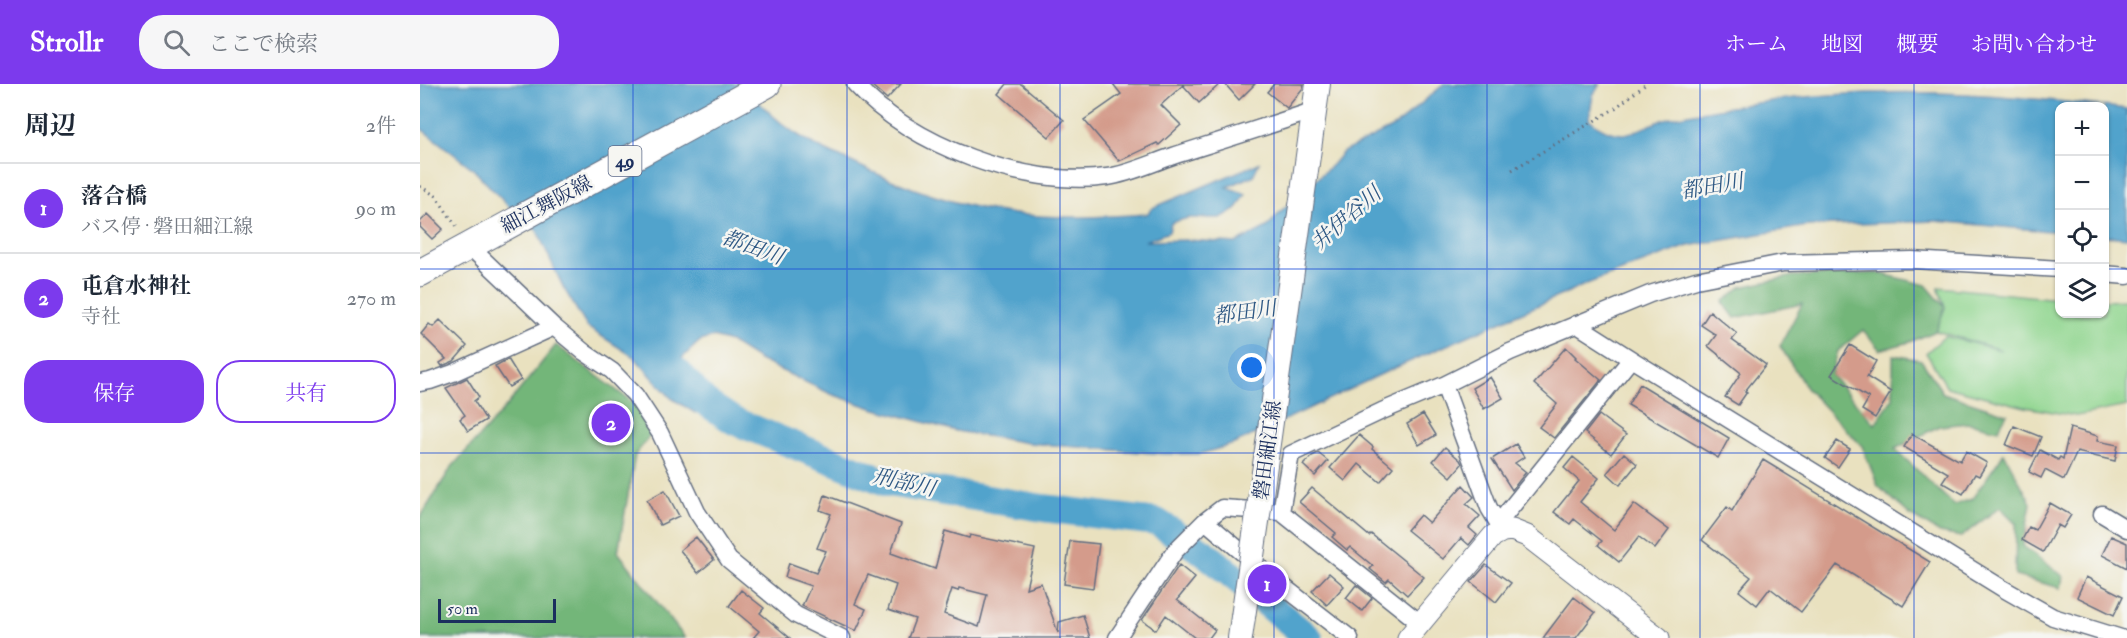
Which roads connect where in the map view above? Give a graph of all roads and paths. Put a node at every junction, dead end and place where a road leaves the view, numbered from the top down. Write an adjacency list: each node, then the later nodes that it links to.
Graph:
1 (767, 84): 8 (main road, 細江舞阪線 / 49)
2 (855, 84): 5 (street)
3 (1318, 84): 5 (main road, 磐田細江線)
4 (1646, 84): 6 (path)
5 (1315, 117): 23 (main road, 磐田細江線, bridge)
6 (1512, 170)
7 (420, 186): 8 (path)
8 (476, 242): 10 (main road, 細江舞阪線 / 49); 14 (street)
9 (2055, 269): 13 (street)
10 (420, 273)
11 (2109, 274): 12 (street)
12 (2127, 276)
13 (1576, 324): 15 (street); 16 (street)
14 (554, 327): 17 (street); 26 (street)
15 (1631, 359): 22 (street); 25 (street)
16 (1444, 385): 18 (street); 22 (street)
17 (423, 386)
18 (1281, 512): 20 (street); 24 (street)
19 (2102, 514): 21 (street)
20 (1202, 524): 27 (street); 28 (street)
21 (2127, 529)
22 (1503, 531): 24 (street); 29 (street)
23 (1241, 628)
24 (1414, 631)
25 (2098, 635): 30 (street)
26 (842, 638)
27 (1118, 638)
28 (1350, 638)
29 (1659, 638)
30 (2121, 638)

